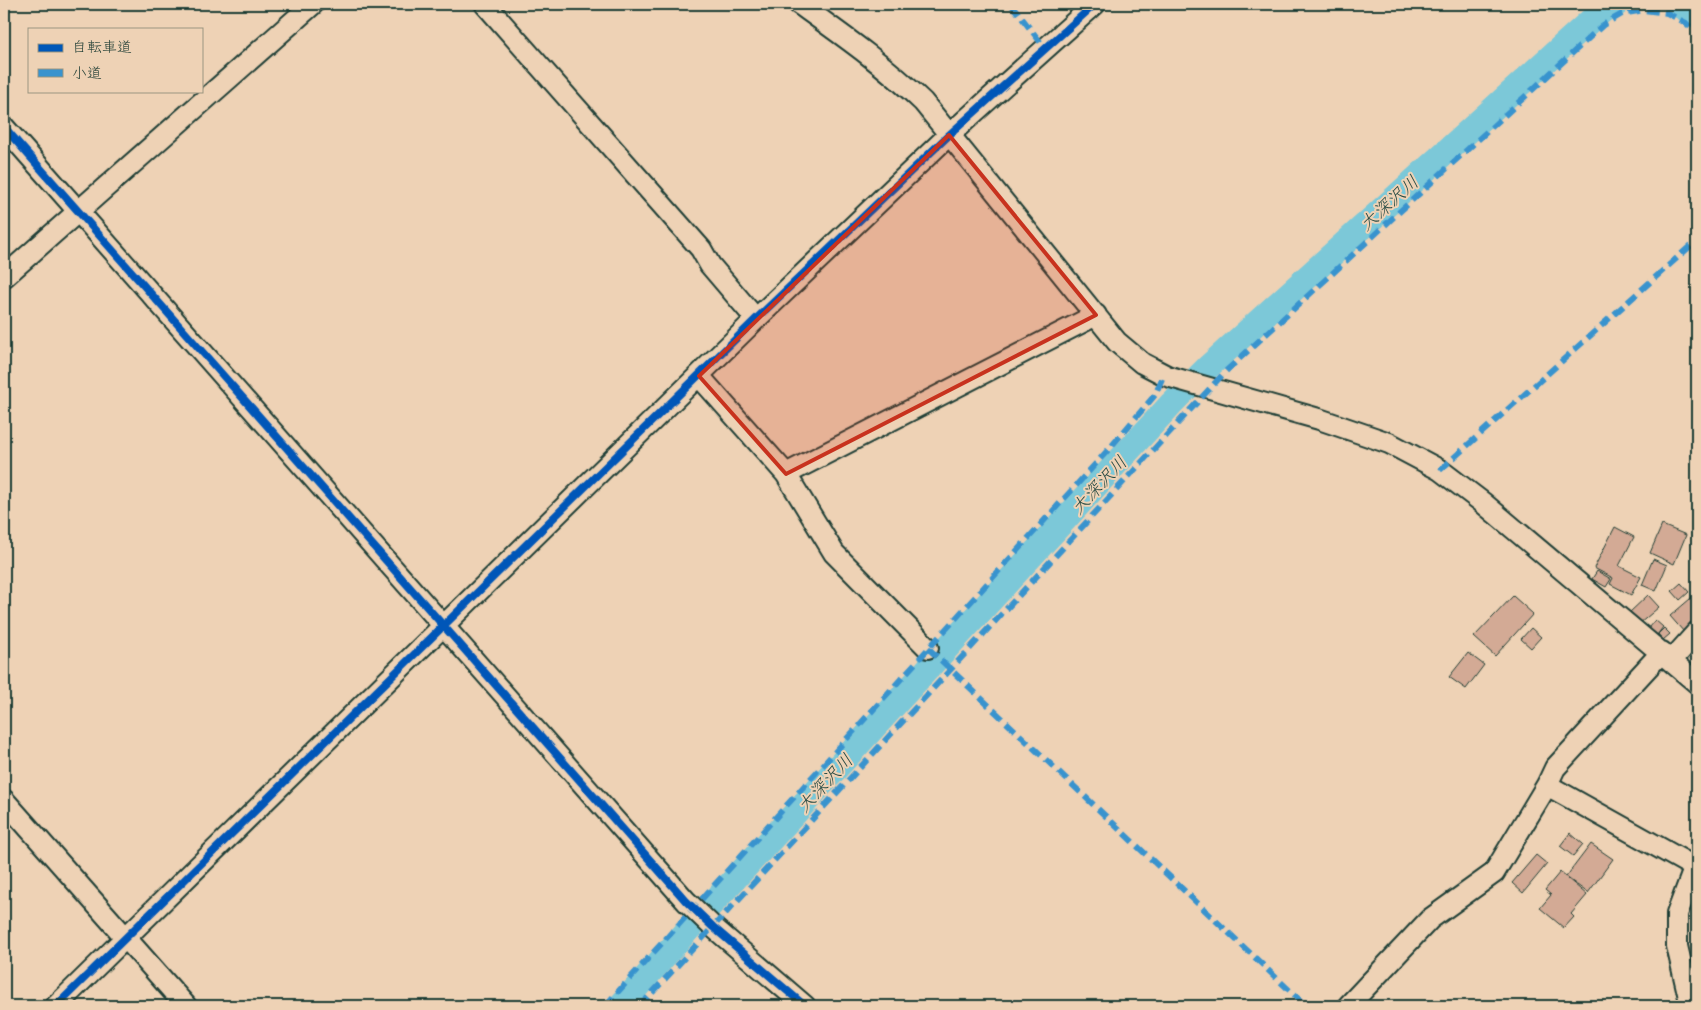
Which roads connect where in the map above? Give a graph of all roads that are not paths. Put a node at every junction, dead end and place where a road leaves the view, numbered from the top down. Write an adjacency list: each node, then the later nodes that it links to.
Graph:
1 (313, 4): 7 (street)
2 (485, 4): 10 (street)
3 (799, 4): 6 (street)
4 (1095, 4): 6 (street)
5 (4, 127): 7 (street)
6 (949, 134): 9 (street); 10 (street)
7 (78, 211): 8 (street); 13 (street)
8 (4, 277)
9 (1096, 315): 12 (street); 16 (street)
10 (756, 320): 11 (street)
11 (699, 376): 12 (street); 13 (street)
12 (786, 474): 15 (street)
13 (444, 626): 21 (street); 24 (street)
14 (1697, 632): 16 (street)
15 (928, 648)
16 (1666, 656): 17 (street); 18 (street)
17 (1697, 683)
18 (1547, 785): 20 (street); 25 (street)
19 (4, 800): 21 (street)
20 (1696, 864): 26 (street)
21 (126, 938): 22 (street); 23 (street)
22 (56, 1006)
23 (186, 1006)
24 (804, 1006)
25 (1348, 1006)
26 (1691, 1006)

